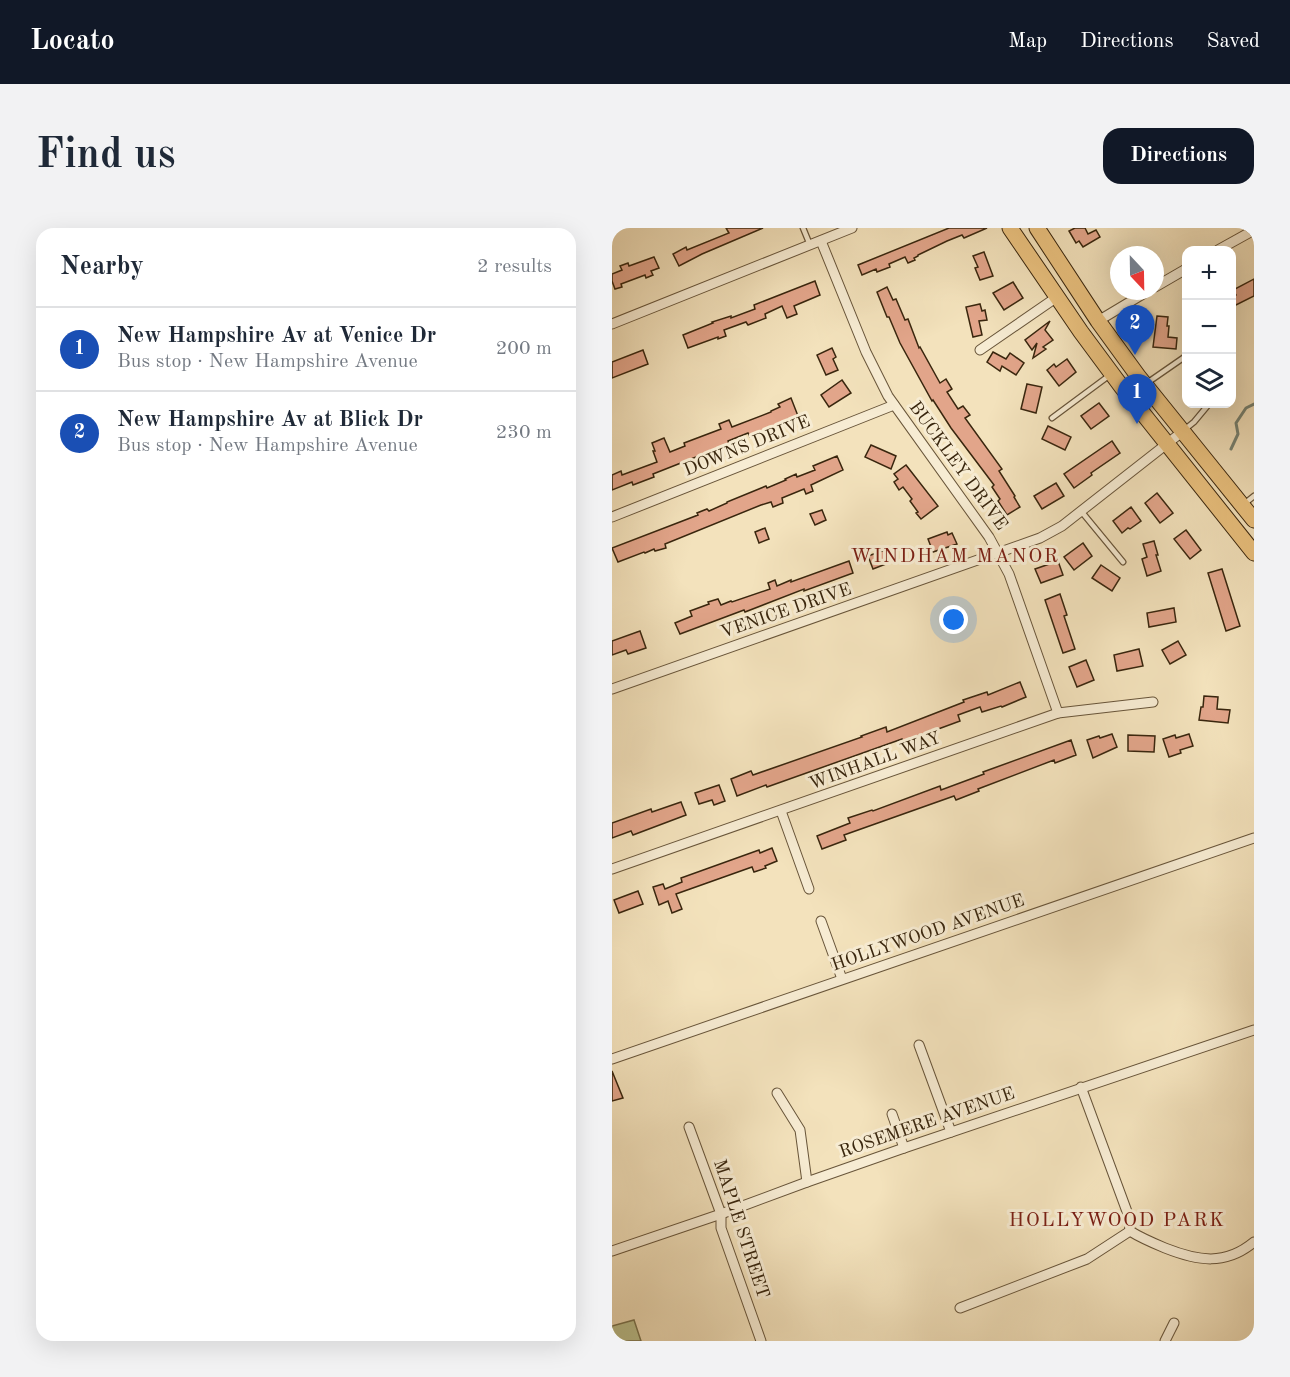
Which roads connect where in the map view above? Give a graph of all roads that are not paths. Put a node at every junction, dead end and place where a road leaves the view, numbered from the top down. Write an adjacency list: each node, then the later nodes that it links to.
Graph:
1 (803, 228): 7 (lane)
2 (852, 228): 6 (street)
3 (1010, 228): 11 (main road)
4 (1036, 228): 13 (main road)
5 (1254, 230): 8 (street)
6 (821, 241): 7 (street); 19 (street, BUCKLEY DRIVE)
7 (811, 245): 14 (street)
8 (1225, 246)
9 (1182, 271): 10 (street)
10 (1164, 282)
11 (1057, 297): 15 (street); 17 (main road)
12 (1133, 300): 13 (street)
13 (1098, 321): 18 (main road)
14 (612, 324)
15 (981, 350)
16 (1182, 359): 18 (lane)
17 (1112, 374): 21 (lane); 23 (main road)
18 (1145, 384): 22 (main road)
19 (894, 405): 26 (street, DOWNS DRIVE); 28 (street, BUCKLEY DRIVE)
20 (1206, 408): 22 (lane)
21 (1052, 418)
22 (1182, 432): 23 (street, VENICE DRIVE); 24 (main road)
23 (1167, 444): 25 (street, VENICE DRIVE); 29 (main road)
24 (1248, 500): 27 (main road)
25 (1081, 511): 28 (street, VENICE DRIVE); 30 (lane)
26 (612, 517)
27 (1254, 520)
28 (999, 553): 31 (street, VENICE DRIVE); 33 (street, BUCKLEY DRIVE)
29 (1254, 554)
30 (1123, 562)
31 (612, 689)
32 (1153, 702): 33 (street, WINHALL WAY)
33 (1058, 713): 34 (street, WINHALL WAY)
34 (781, 811): 36 (street, WINHALL WAY); 37 (street)
35 (1254, 838): 39 (street, HOLLYWOOD AVENUE)
36 (612, 869)
37 (809, 889)
38 (821, 921): 39 (street)
39 (842, 980): 42 (street, HOLLYWOOD AVENUE)
40 (1254, 1030): 43 (street, ROSEMERE AVENUE)
41 (919, 1045): 47 (street)
42 (612, 1059)
43 (1081, 1087): 47 (street, ROSEMERE AVENUE); 51 (street)
44 (777, 1092): 49 (street)
45 (892, 1114): 48 (street)
46 (689, 1127): 50 (street, MAPLE STREET)
47 (951, 1132): 48 (street, ROSEMERE AVENUE)
48 (904, 1148): 49 (street, ROSEMERE AVENUE)
49 (807, 1182): 50 (street, ROSEMERE AVENUE)
50 (721, 1214): 53 (street, ROSEMERE AVENUE); 56 (street, MAPLE STREET)
51 (1130, 1231): 52 (street); 54 (street)
52 (1254, 1242)
53 (612, 1251)
54 (960, 1308)
55 (1174, 1323): 57 (street)
56 (761, 1341)
57 (1165, 1341)

